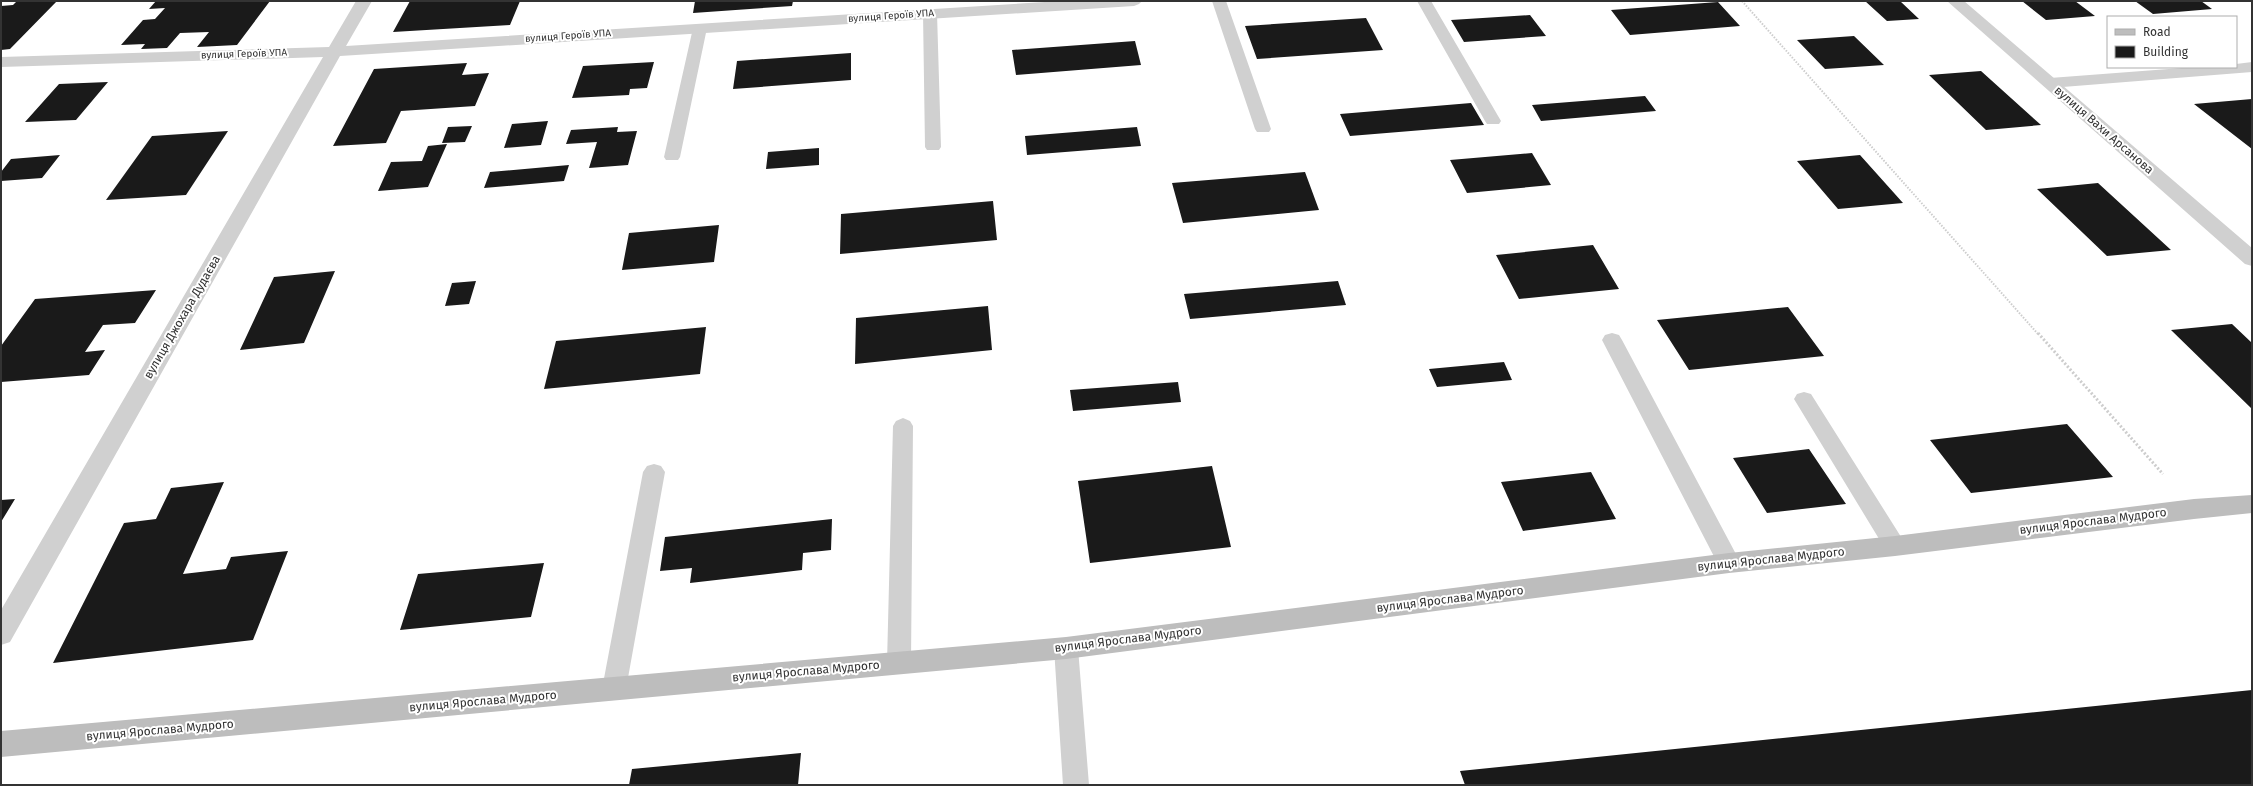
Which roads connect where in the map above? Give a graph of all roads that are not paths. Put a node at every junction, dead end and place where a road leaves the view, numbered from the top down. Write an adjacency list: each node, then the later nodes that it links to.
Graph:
1 (364, 1): 8 (street, вулиця Джохара Дудаєва)
2 (1134, 1): 6 (street, вулиця Героїв УПА)
3 (1219, 1): 13 (lane)
4 (1424, 1): 12 (lane)
5 (1955, 1): 11 (street, вулиця Вахи Арсанова)
6 (930, 14): 7 (street, вулиця Героїв УПА); 14 (lane)
7 (700, 28): 8 (street, вулиця Героїв УПА); 15 (lane)
8 (334, 52): 9 (street, вулиця Героїв УПА); 24 (street, вулиця Джохара Дудаєва)
9 (1, 62)
10 (2252, 67): 11 (lane)
11 (2050, 83): 16 (street, вулиця Вахи Арсанова)
12 (1493, 121)
13 (1263, 129)
14 (933, 147)
15 (672, 157)
16 (2252, 259)
17 (1612, 340): 23 (lane)
18 (1804, 399): 22 (lane)
19 (903, 426): 26 (lane)
20 (654, 472): 27 (lane)
21 (2252, 504): 22 (street, вулиця Ярослава Мудрого)
22 (1895, 546): 23 (street, вулиця Ярослава Мудрого)
23 (1729, 563): 25 (street, вулиця Ярослава Мудрого)
24 (1, 634)
25 (1066, 648): 26 (street, вулиця Ярослава Мудрого); 29 (lane)
26 (899, 663): 27 (street, вулиця Ярослава Мудрого)
27 (614, 689): 28 (street, вулиця Ярослава Мудрого)
28 (1, 744)
29 (1076, 785)

